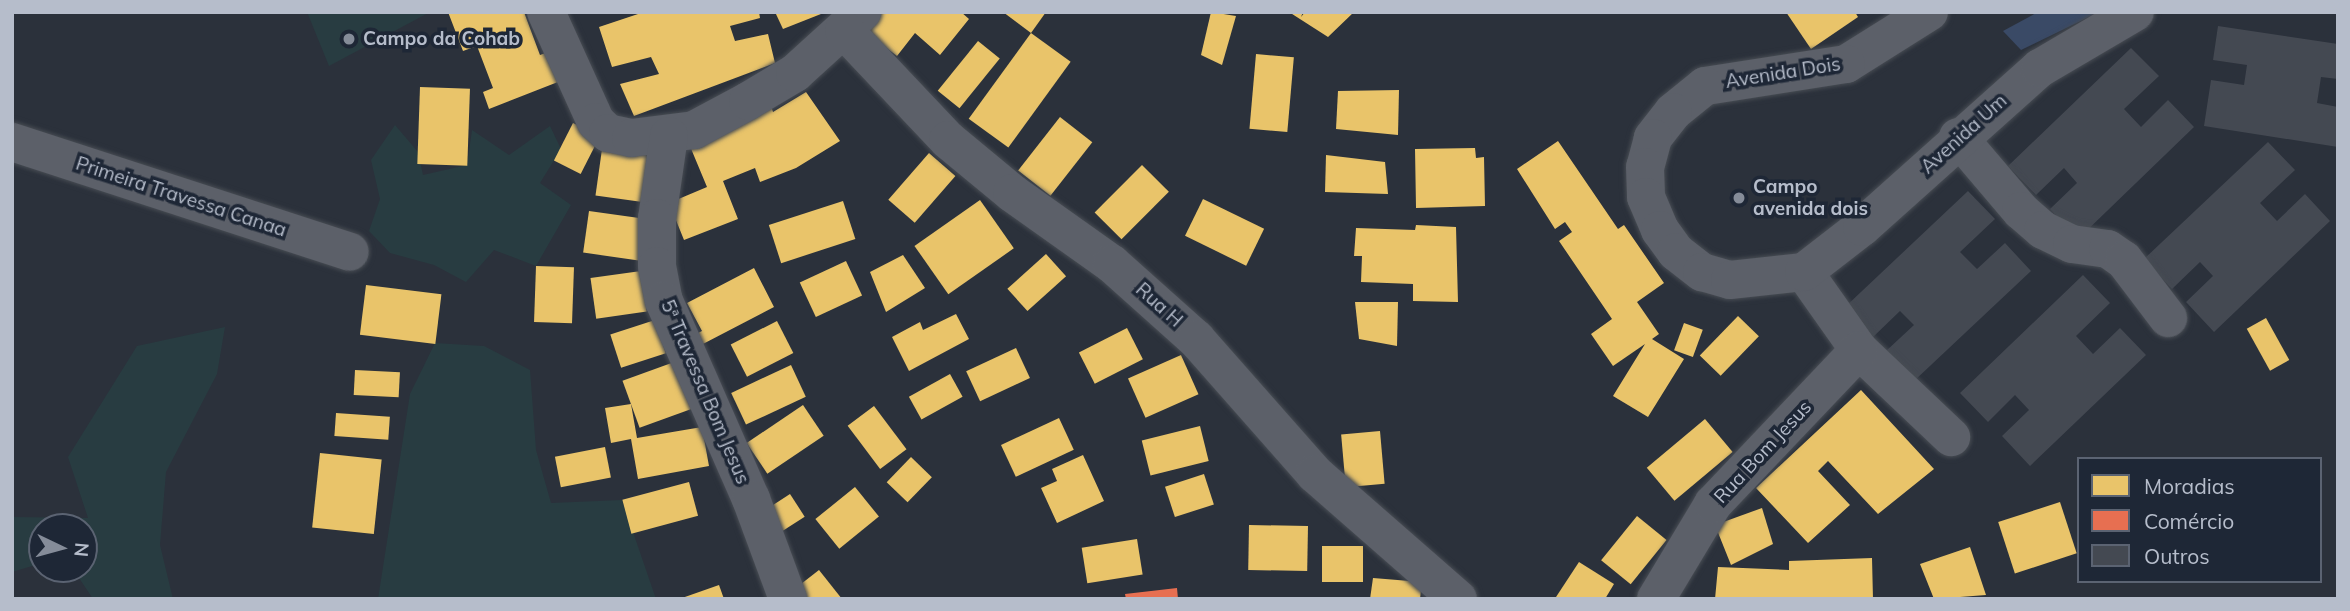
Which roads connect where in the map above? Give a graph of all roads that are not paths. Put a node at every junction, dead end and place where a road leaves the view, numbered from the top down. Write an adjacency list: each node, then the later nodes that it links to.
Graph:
1 (547, 12): 5 (street)
2 (1928, 12): 9 (street, Avenida Dois)
3 (2135, 12): 6 (street, Avenida Um)
4 (853, 21): 5 (street); 14 (street, Rua H)
5 (669, 136): 13 (street, 5ª Travessa Bom Jesus)
6 (1958, 137): 9 (street, Avenida Um); 10 (street)
7 (12, 142): 8 (street, Primeira Travessa Canaa)
8 (350, 252)
9 (1804, 272): 11 (street)
10 (2168, 318)
11 (1859, 350): 12 (street); 15 (street, Rua Bom Jesus)
12 (1951, 437)
13 (788, 599)
14 (1458, 599)
15 (1656, 599)

